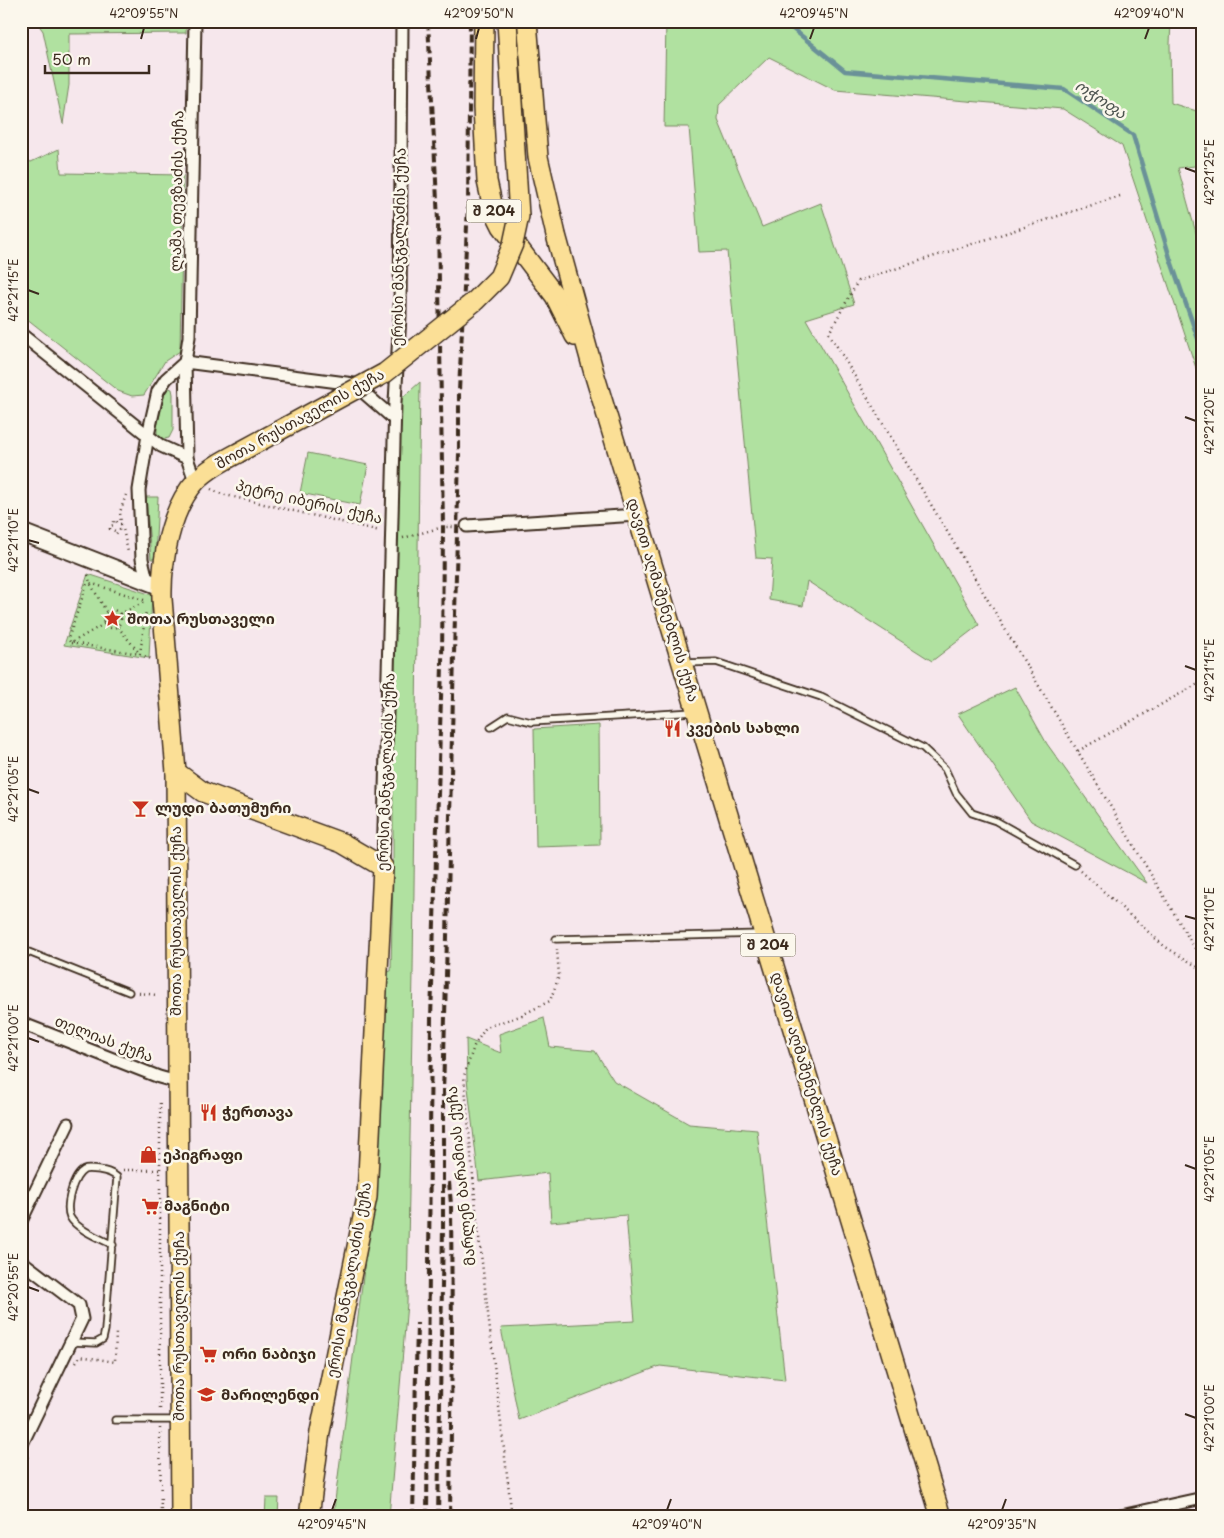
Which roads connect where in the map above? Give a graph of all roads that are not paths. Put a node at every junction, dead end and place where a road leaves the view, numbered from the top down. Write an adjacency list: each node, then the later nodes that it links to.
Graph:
1 (195, 21): 7 (street, ლაშა თევზაძის ქუჩა)
2 (402, 21): 9 (street, ეროსი მანჯგალაძის ქუჩა)
3 (484, 21): 8 (main road, დავით აღმაშენებლის ქუჩა / შ 204)
4 (508, 21): 12 (main road, შოთა რუსთაველის ქუჩა, bridge)
5 (527, 21): 8 (main road, დავით აღმაშენებლის ქუჩა / შ 204)
6 (21, 334): 10 (street)
7 (185, 362): 9 (street); 10 (street); 11 (street, ლაშა თევზაძის ქუჩა)
8 (594, 373): 13 (main road, დავით აღმაშენებლის ქუჩა / შ 204)
9 (394, 419): 22 (street, ეროსი მანჯგალაძის ქუჩა)
10 (148, 435): 11 (street); 16 (street)
11 (187, 458): 12 (street, ლაშა თევზაძის ქუჩა)
12 (195, 482): 16 (main road, შოთა რუსთაველის ქუჩა)
13 (637, 515): 14 (street); 17 (main road, დავით აღმაშენებლის ქუჩა / შ 204)
14 (467, 526)
15 (21, 532): 16 (street)
16 (154, 590): 20 (main road, შოთა რუსთაველის ქუჩა)
17 (682, 663): 18 (main road, დავით აღმაშენებლის ქუჩა / შ 204); 21 (lane)
18 (696, 711): 19 (lane); 23 (main road, დავით აღმაშენებლის ქუჩა / შ 204)
19 (491, 727)
20 (176, 772): 22 (main road); 28 (main road, შოთა რუსთაველის ქუჩა)
21 (1075, 865)
22 (384, 867): 39 (main road, ეროსი მანჯგალაძის ქუჩა)
23 (764, 934): 24 (lane); 40 (main road, დავით აღმაშენებლის ქუჩა / შ 204)
24 (556, 939)
25 (21, 949): 26 (lane)
26 (129, 992)
27 (21, 1023): 28 (street, თელიას ქუჩა)
28 (177, 1082): 35 (main road, შოთა რუსთაველის ქუჩა)
29 (68, 1124): 30 (street)
30 (21, 1221)
31 (113, 1246): 31 (lane); 33 (lane)
32 (21, 1261): 33 (street)
33 (72, 1342): 36 (street)
34 (114, 1420): 35 (lane)
35 (170, 1420): 38 (main road, შოთა რუსთაველის ქუჩა)
36 (21, 1446)
37 (1203, 1498): 41 (street)
38 (181, 1517)
39 (309, 1517)
40 (941, 1517)
41 (1116, 1517)

